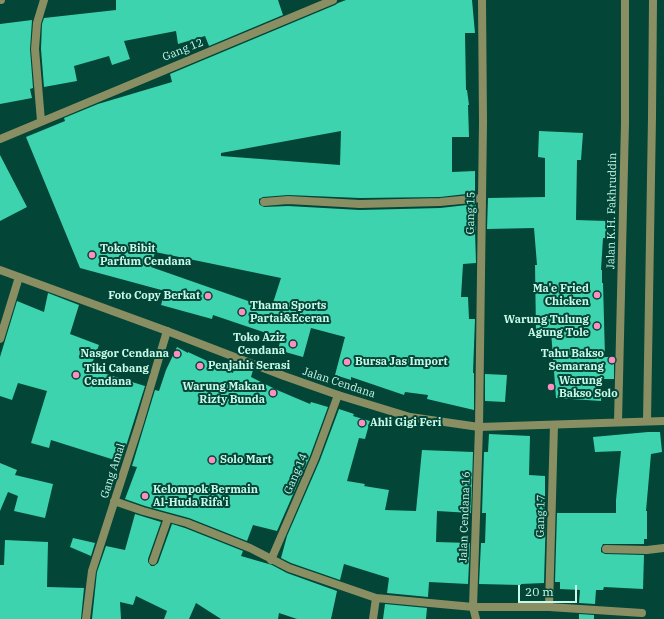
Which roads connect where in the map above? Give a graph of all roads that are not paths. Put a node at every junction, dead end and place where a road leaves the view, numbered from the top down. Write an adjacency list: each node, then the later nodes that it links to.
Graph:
1 (44, 0): 6 (street)
2 (333, 0): 6 (street, Gang 12)
3 (482, 0): 8 (street, Gang 15)
4 (625, 0): 17 (street, Jalan K.H. Fakhruddin)
5 (653, 0): 16 (street)
6 (41, 121): 7 (street, Gang 12)
7 (0, 139)
8 (482, 198): 9 (street); 19 (street, Gang 15)
9 (264, 202)
10 (0, 270): 11 (street, Jalan Cendana)
11 (19, 277): 12 (street, Jalan Cendana); 13 (street)
12 (167, 331): 14 (street, Jalan Cendana); 20 (street, Gang Amal)
13 (0, 339)
14 (338, 395): 19 (street, Jalan Cendana); 24 (street, Gang 14)
15 (664, 420): 16 (street, Jalan Cendana)
16 (646, 421): 17 (street, Jalan Cendana)
17 (618, 422): 18 (street, Jalan Cendana)
18 (554, 425): 19 (street, Jalan Cendana); 28 (street, Gang 17)
19 (479, 427): 27 (street, Jalan Cendana 16)
20 (114, 501): 21 (street); 30 (street, Gang Amal)
21 (168, 518): 24 (street); 25 (street)
22 (664, 548): 23 (street)
23 (606, 549)
24 (271, 560): 26 (street)
25 (153, 561)
26 (376, 598): 27 (street); 31 (street)
27 (473, 607): 28 (street); 32 (street, Jalan Cendana 16)
28 (549, 607): 29 (street)
29 (642, 614)
30 (86, 619)
31 (373, 619)
32 (476, 619)

